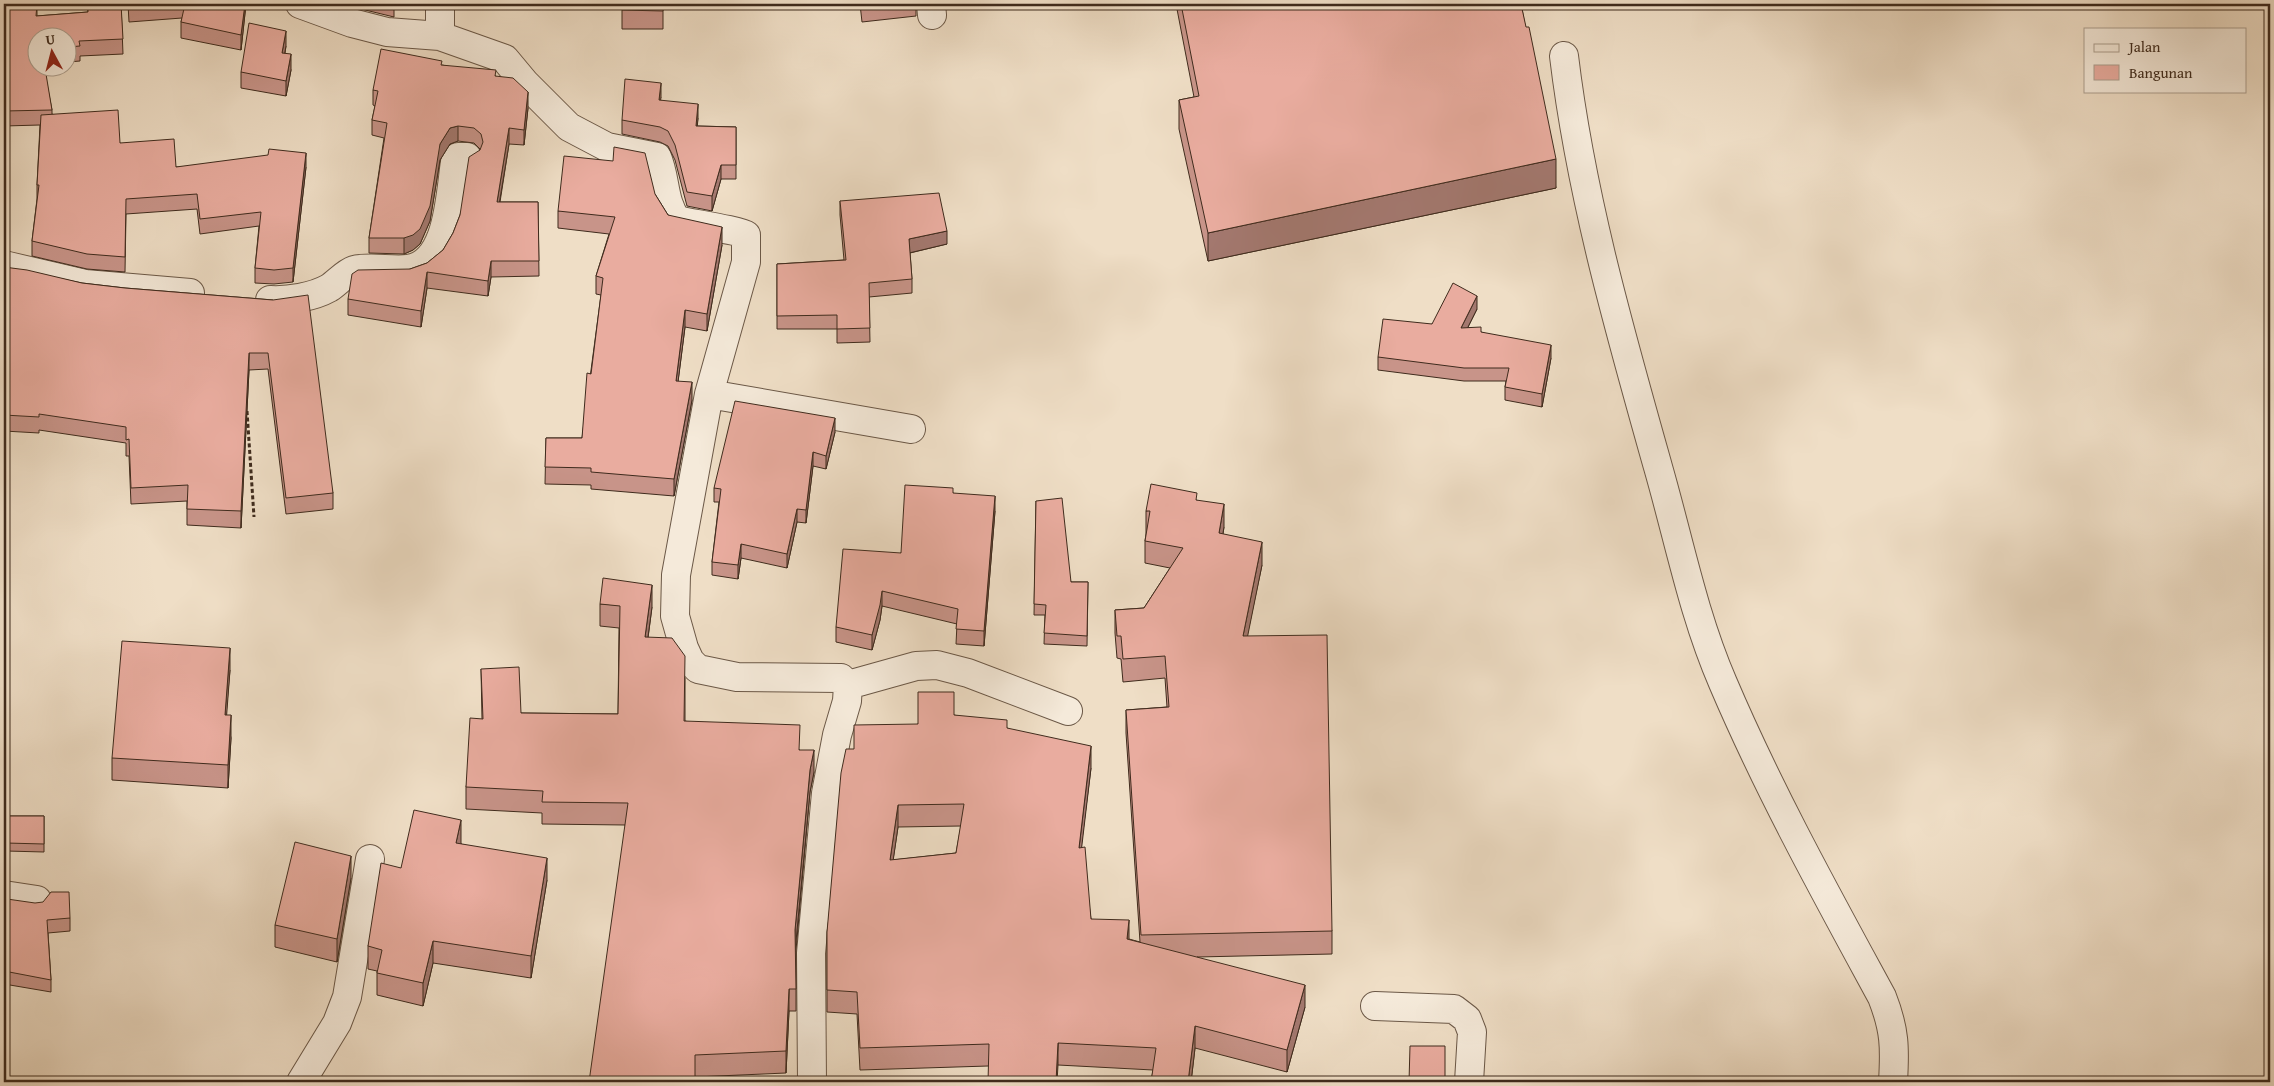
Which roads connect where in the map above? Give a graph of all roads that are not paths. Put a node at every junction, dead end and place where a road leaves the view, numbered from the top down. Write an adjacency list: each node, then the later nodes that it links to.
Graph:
1 (300, 4): 3 (street)
2 (440, 4): 3 (street)
3 (440, 36): 9 (street)
4 (1564, 56): 20 (street)
5 (467, 157): 8 (street)
6 (4, 265): 7 (street)
7 (210, 295)
8 (248, 298)
9 (709, 394): 10 (street); 11 (street)
10 (911, 429)
11 (848, 685): 12 (street); 18 (street)
12 (1068, 711)
13 (370, 860): 17 (street)
14 (4, 895): 15 (street)
15 (37, 900)
16 (1375, 1006): 19 (street)
17 (301, 1082)
18 (812, 1082)
19 (1469, 1082)
20 (1893, 1082)

